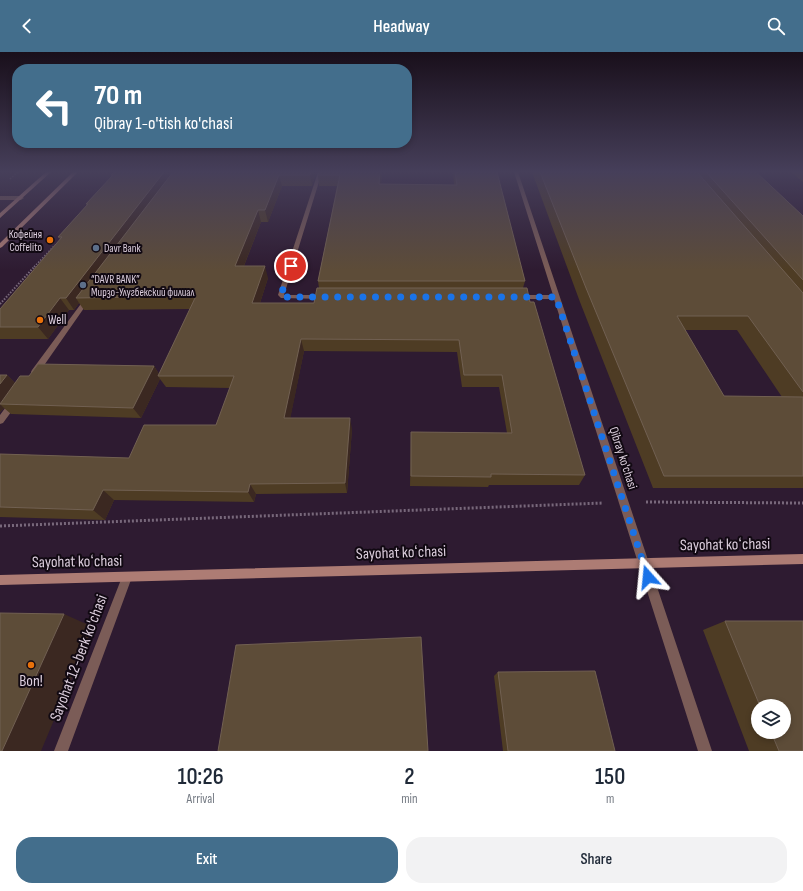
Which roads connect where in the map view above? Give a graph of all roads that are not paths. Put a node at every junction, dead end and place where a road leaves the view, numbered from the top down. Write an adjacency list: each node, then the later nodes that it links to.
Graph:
1 (13, 205): 5 (street)
2 (42, 205): 6 (street)
3 (310, 205): 8 (street)
4 (526, 205): 10 (street, Qibray ko'chasi)
5 (0, 216)
6 (0, 246)
7 (94, 289): 11 (street)
8 (329, 297)
9 (509, 297): 10 (street)
10 (556, 297): 15 (street, Qibray ko'chasi)
11 (31, 377)
12 (18, 396): 13 (street)
13 (0, 421)
14 (803, 559): 15 (street, Sayohat koʻchasi)
15 (643, 562): 16 (street, Sayohat koʻchasi); 19 (street, Qibray ko'chasi)
16 (127, 577): 17 (street, Sayohat koʻchasi); 18 (street, Sayohat 12-berk ko'chasi)
17 (0, 580)
18 (61, 751)
19 (705, 751)

